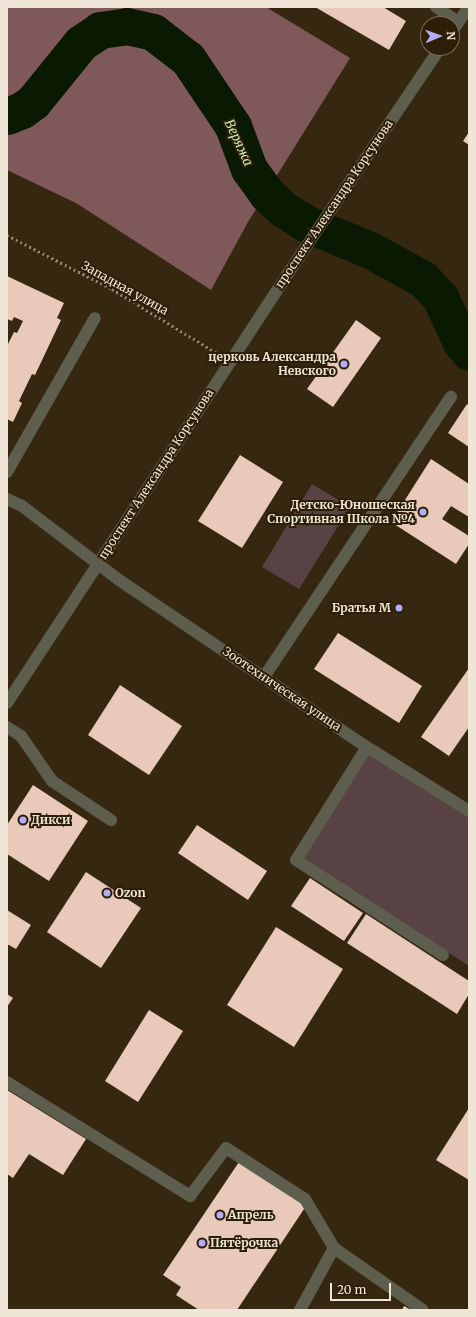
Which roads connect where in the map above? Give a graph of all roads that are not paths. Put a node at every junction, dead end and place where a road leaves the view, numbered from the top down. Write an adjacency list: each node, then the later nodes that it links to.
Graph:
1 (436, 7): 3 (street)
2 (469, 7): 4 (street)
3 (445, 16)
4 (460, 19)
5 (434, 56): 10 (street, проспект Александра Корсунова)
6 (95, 318): 8 (street)
7 (451, 397): 11 (street)
8 (7, 472)
9 (7, 499): 10 (street, Зоотехническая улица)
10 (97, 564): 11 (street, Зоотехническая улица); 12 (street, проспект Александра Корсунова)
11 (264, 677): 14 (street, Зоотехническая улица)
12 (7, 703)
13 (7, 727): 16 (street)
14 (367, 747): 15 (street, Зоотехническая улица); 17 (street)
15 (469, 811)
16 (111, 820)
17 (443, 955)
18 (7, 1082): 19 (street)
19 (334, 1248): 20 (street); 21 (street)
20 (300, 1310)
21 (423, 1310)

